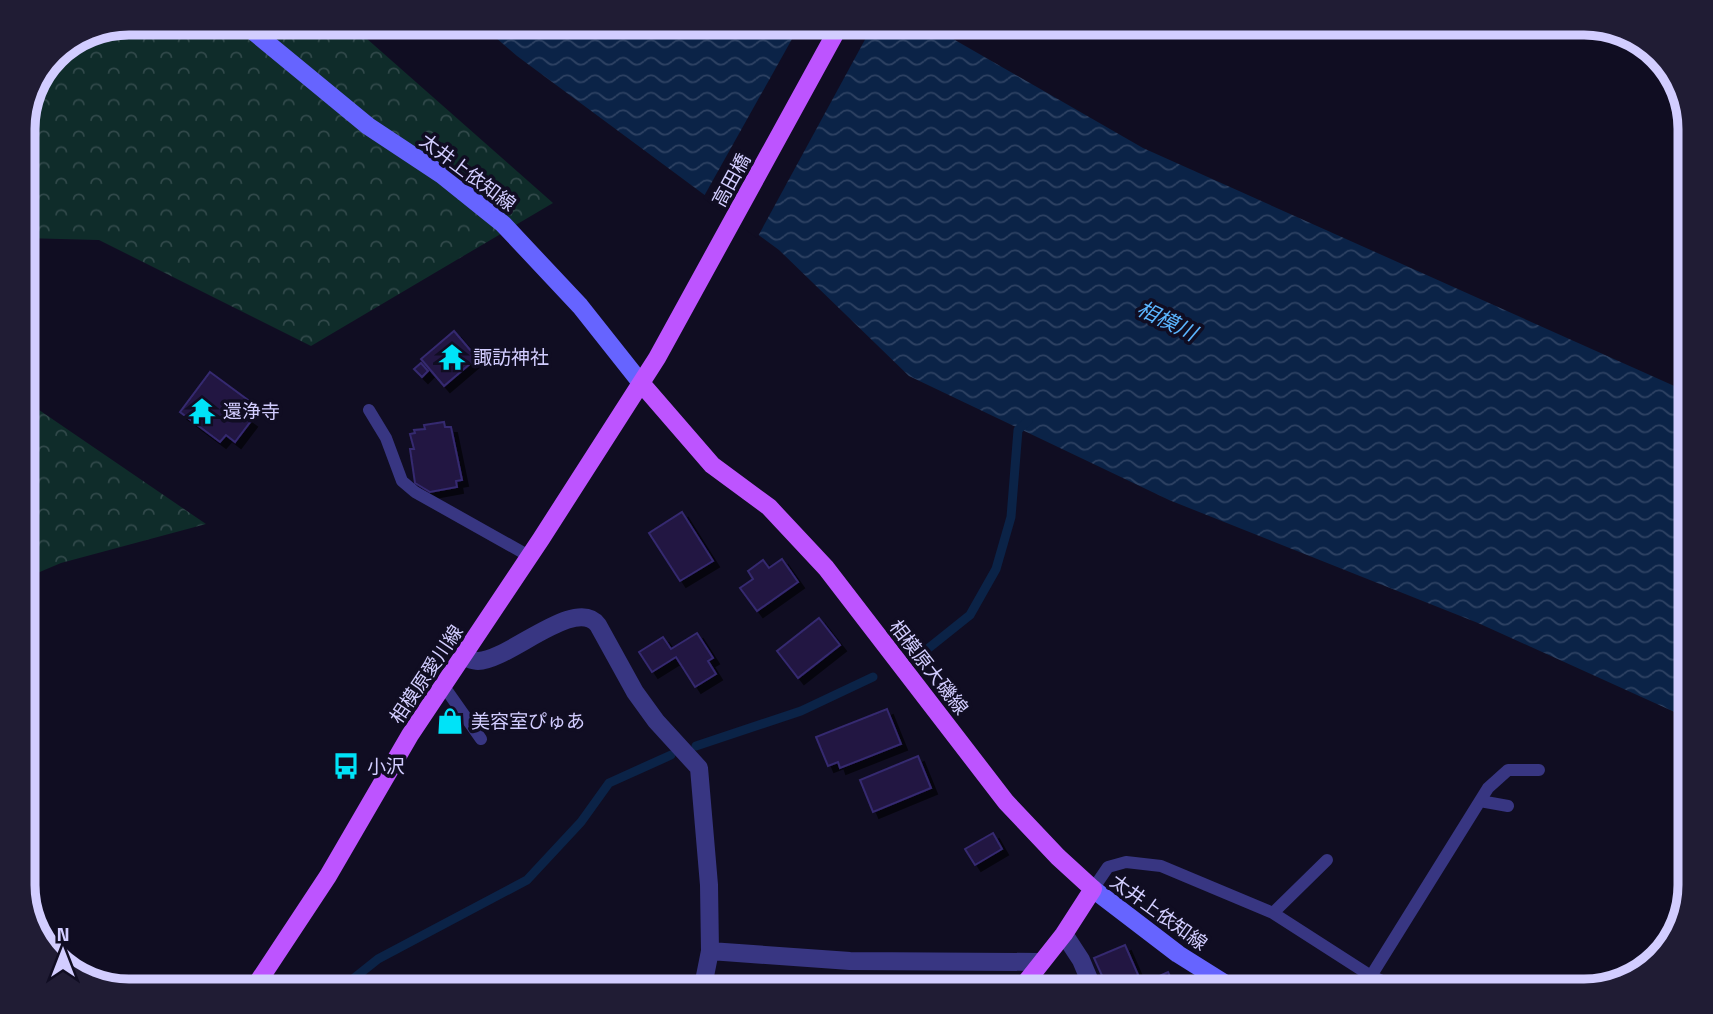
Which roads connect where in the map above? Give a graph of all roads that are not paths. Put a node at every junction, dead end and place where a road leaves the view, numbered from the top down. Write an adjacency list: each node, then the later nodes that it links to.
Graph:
1 (258, 35): 3 (main road, 太井上依知線)
2 (834, 35): 3 (main road, 高田橋)
3 (641, 383): 5 (main road, 相模原愛川線); 13 (main road, 相模原大磯線)
4 (369, 410): 5 (lane)
5 (529, 556): 6 (main road, 相模原愛川線)
6 (462, 657): 7 (main road, 相模原愛川線); 16 (street)
7 (443, 685): 8 (lane); 19 (main road, 相模原愛川線)
8 (481, 739)
9 (1539, 771): 10 (lane)
10 (1480, 801): 11 (lane); 18 (lane)
11 (1508, 806)
12 (1327, 860): 14 (lane)
13 (1093, 889): 14 (lane); 15 (main road); 23 (main road, 太井上依知線)
14 (1273, 913): 18 (lane)
15 (1064, 934): 17 (main road); 22 (street)
16 (710, 951): 17 (street); 20 (street)
17 (1041, 962): 21 (main road)
18 (1371, 976): 24 (lane)
19 (260, 979)
20 (704, 979)
21 (1028, 979)
22 (1089, 979)
23 (1218, 979)
24 (1378, 979)

